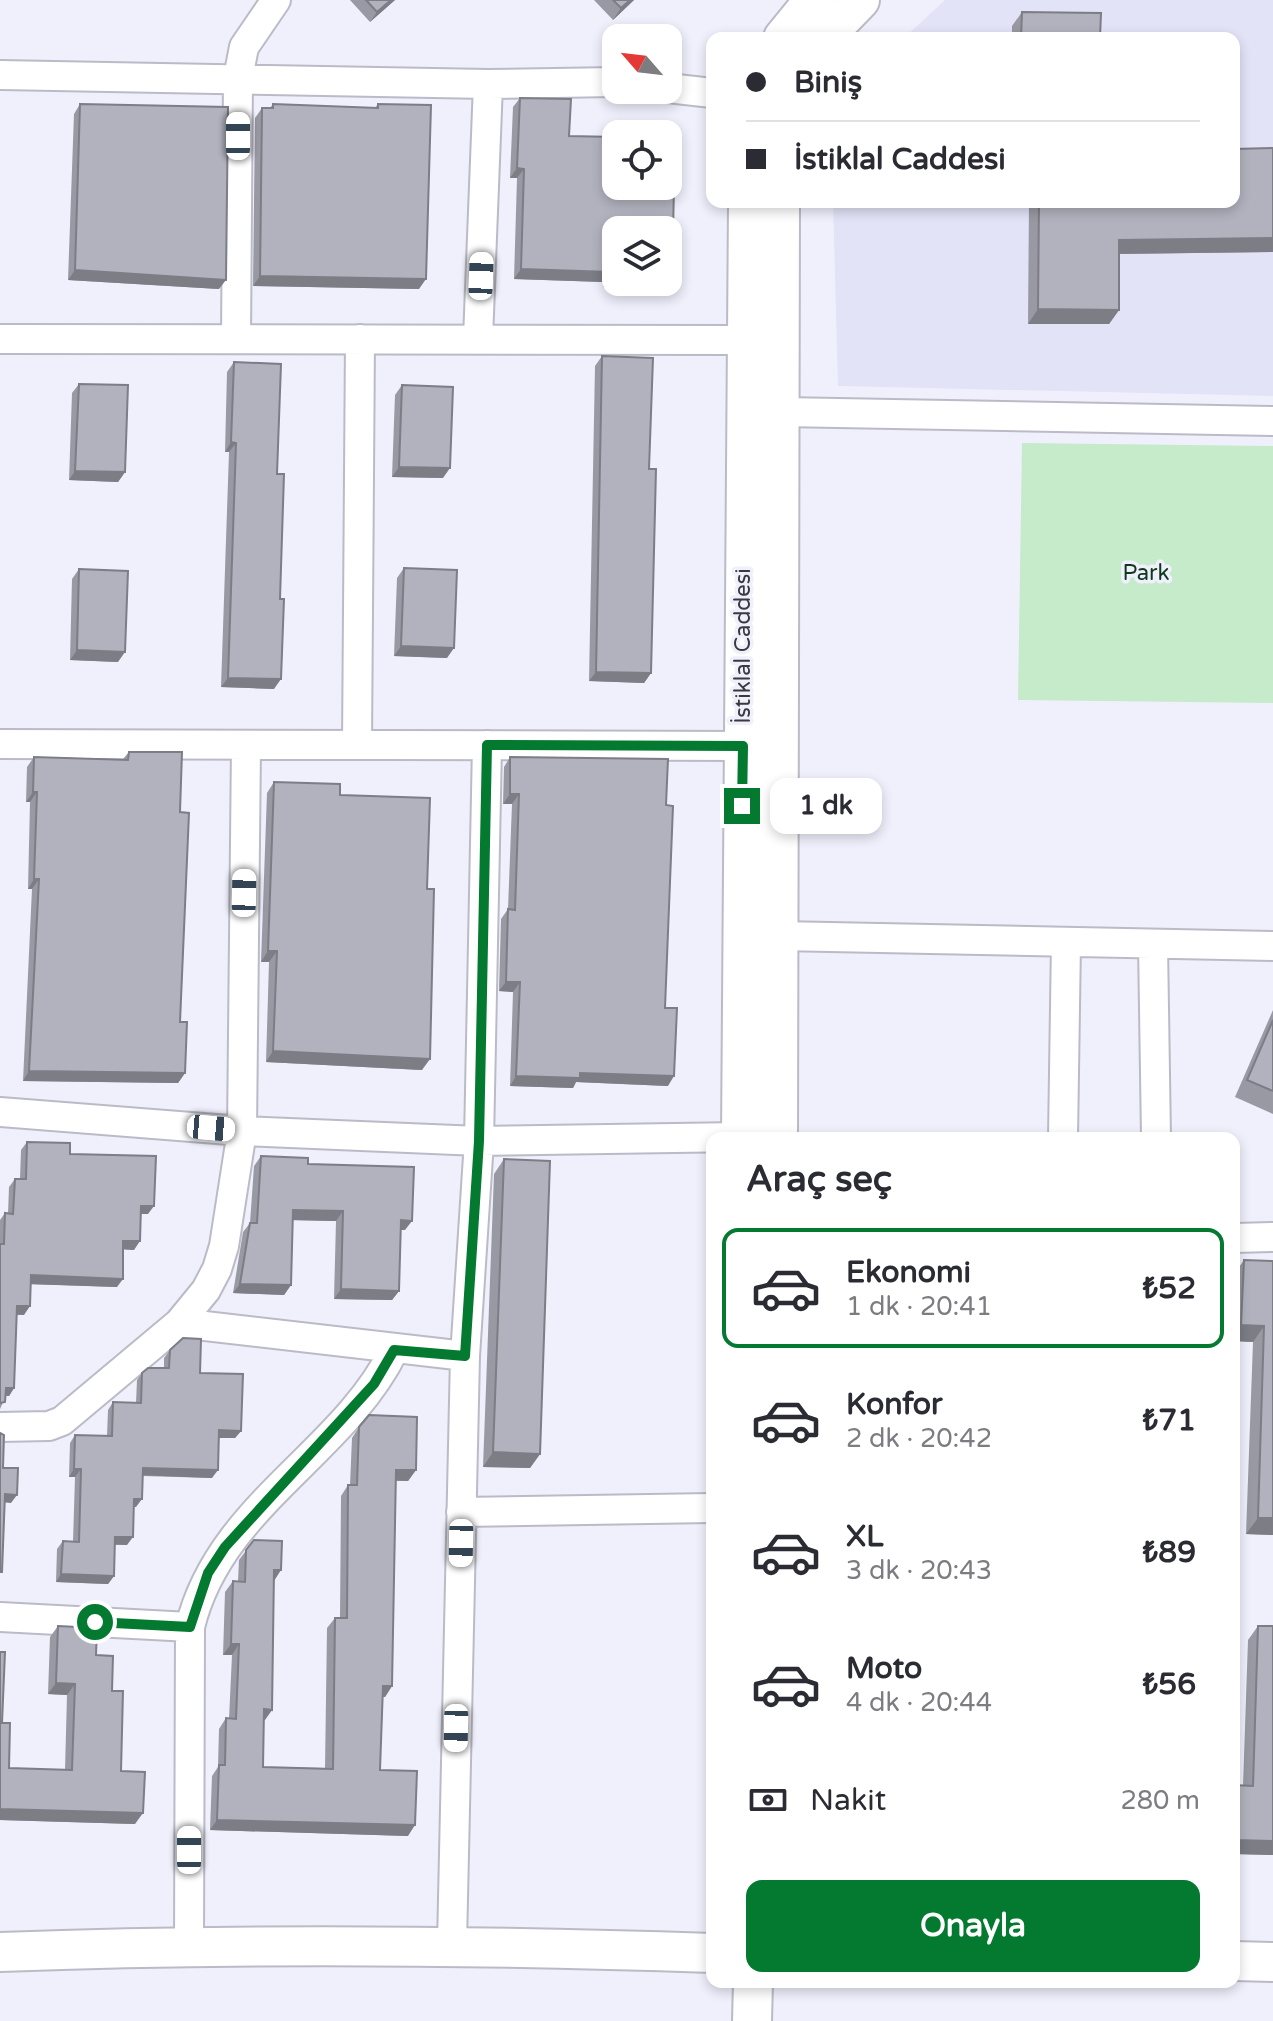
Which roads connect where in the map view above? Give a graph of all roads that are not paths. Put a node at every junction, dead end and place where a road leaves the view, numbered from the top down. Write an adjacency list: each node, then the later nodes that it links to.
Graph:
1 (276, 0): 7 (street)
2 (814, 0): 4 (street)
3 (860, 0): 5 (street)
4 (788, 32)
5 (829, 32)
6 (0, 75): 7 (street)
7 (238, 78): 9 (street); 15 (street)
8 (602, 82): 9 (street)
9 (488, 84): 17 (street)
10 (682, 90): 11 (street)
11 (706, 92)
12 (748, 208): 18 (street, İstiklal Caddesi)
13 (780, 208): 19 (street, İstiklal Caddesi)
14 (0, 339): 15 (street)
15 (236, 339): 16 (street)
16 (360, 339): 17 (street); 23 (street)
17 (478, 339): 18 (street)
18 (746, 340): 25 (street, İstiklal Caddesi)
19 (782, 412): 20 (street); 26 (street, İstiklal Caddesi)
20 (1273, 421)
21 (0, 744): 22 (street)
22 (246, 745): 23 (street); 31 (street)
23 (357, 745): 24 (street)
24 (487, 745): 25 (street); 37 (street)
25 (743, 746): 32 (street, İstiklal Caddesi)
26 (779, 936): 27 (street); 33 (street, İstiklal Caddesi)
27 (1066, 942): 28 (street); 34 (street)
28 (1153, 944): 29 (street); 35 (street)
29 (1273, 946)
30 (0, 1112): 31 (street)
31 (242, 1131): 37 (street); 40 (street)
32 (753, 1132)
33 (754, 1132)
34 (1063, 1132)
35 (1156, 1132)
36 (706, 1139): 37 (street)
37 (479, 1141): 42 (street)
38 (1273, 1237): 39 (street)
39 (1240, 1238)
40 (179, 1323): 41 (street); 43 (street)
41 (394, 1350): 42 (street); 47 (street)
42 (465, 1356): 45 (street)
43 (0, 1427)
44 (706, 1508): 45 (street)
45 (461, 1512): 48 (street)
46 (0, 1617): 47 (street)
47 (190, 1627): 49 (street)
48 (452, 1944): 49 (street); 51 (street)
49 (189, 1945): 50 (street)
50 (0, 1952)
51 (706, 1953)
52 (1240, 1961): 53 (street)
53 (1273, 1962)
54 (753, 1988): 55 (street)
55 (752, 2021)

